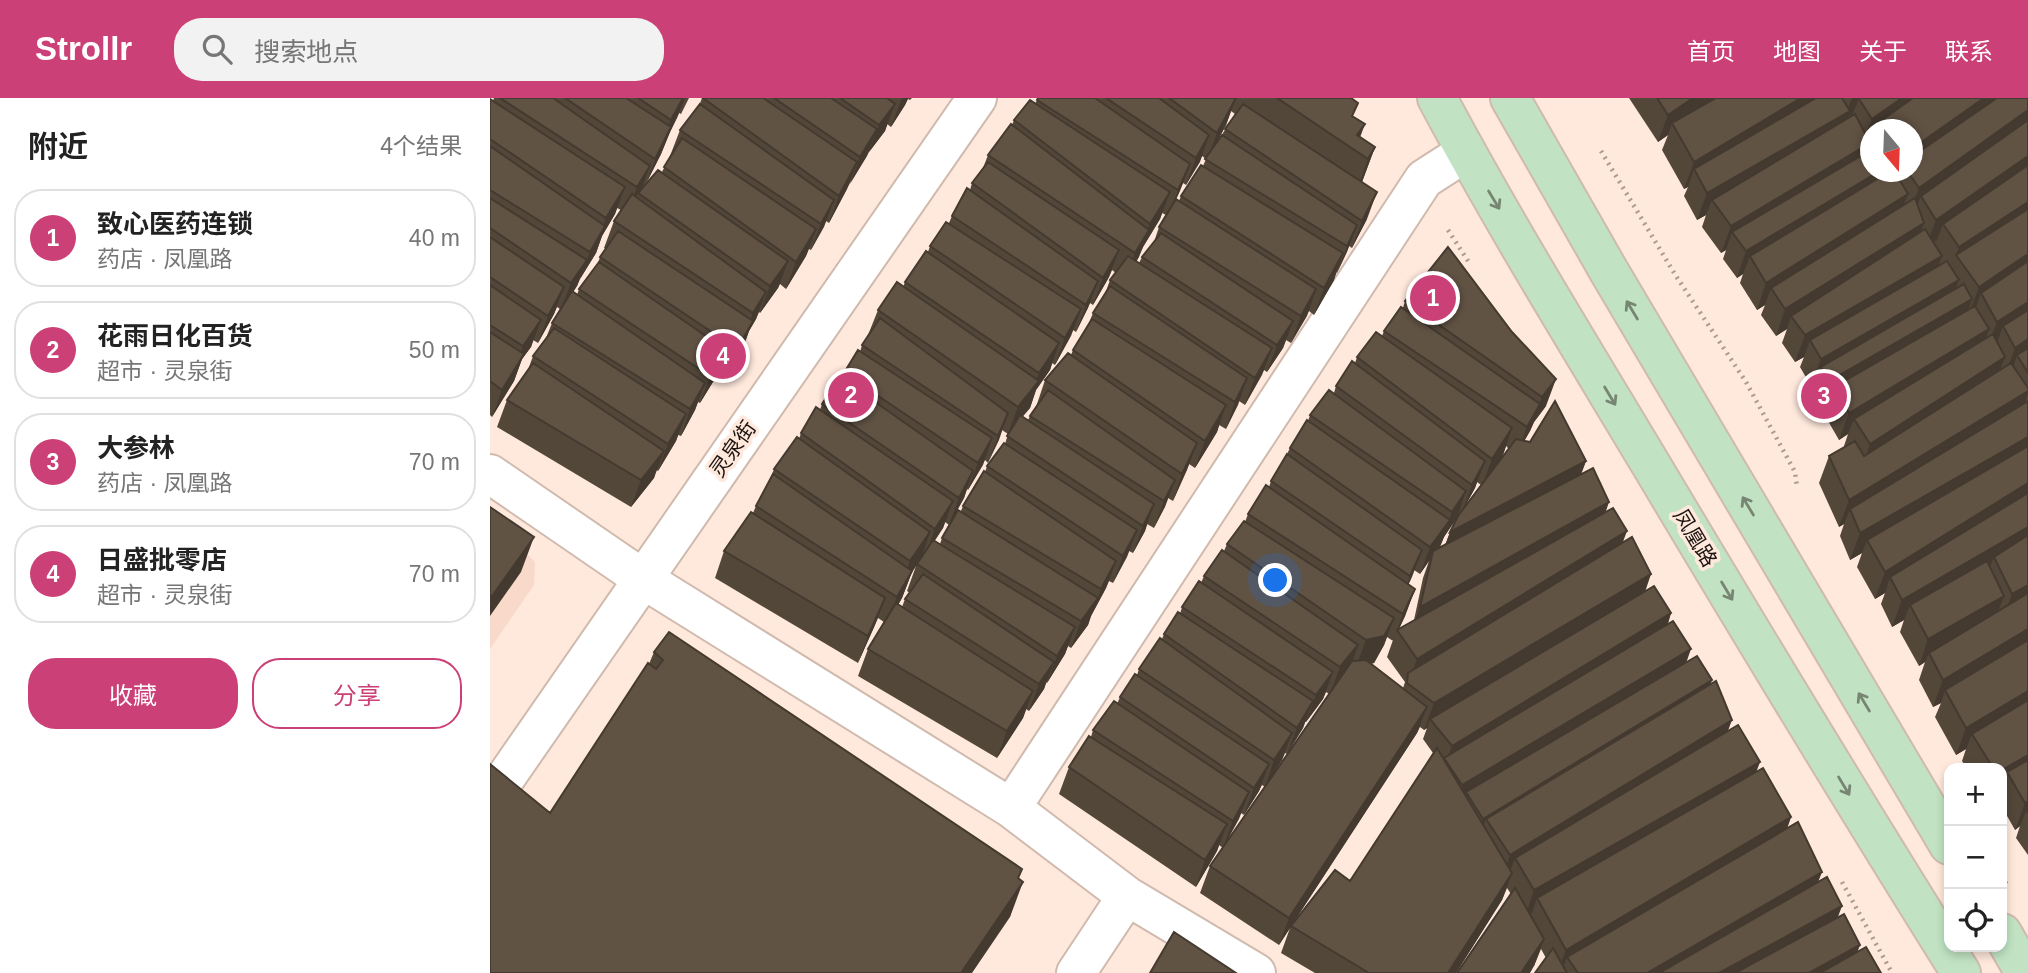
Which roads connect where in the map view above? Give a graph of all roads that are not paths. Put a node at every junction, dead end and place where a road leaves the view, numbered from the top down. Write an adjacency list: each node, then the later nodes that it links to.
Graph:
1 (976, 98): 6 (street, 灵泉街)
2 (1437, 98): 4 (main road, 凤凰路)
3 (1510, 98): 9 (main road, one-way to 3)
4 (1466, 152): 8 (street); 14 (main road, 凤凰路, one-way to 14)
5 (490, 474): 6 (street)
6 (643, 579): 7 (street, 灵泉街); 8 (street)
7 (490, 800)
8 (1011, 808): 10 (street)
9 (1944, 837)
10 (1127, 896): 12 (street); 13 (street)
11 (2007, 942): 15 (main road)
12 (1076, 973)
13 (1255, 973)
14 (1961, 973)
15 (2025, 973)

